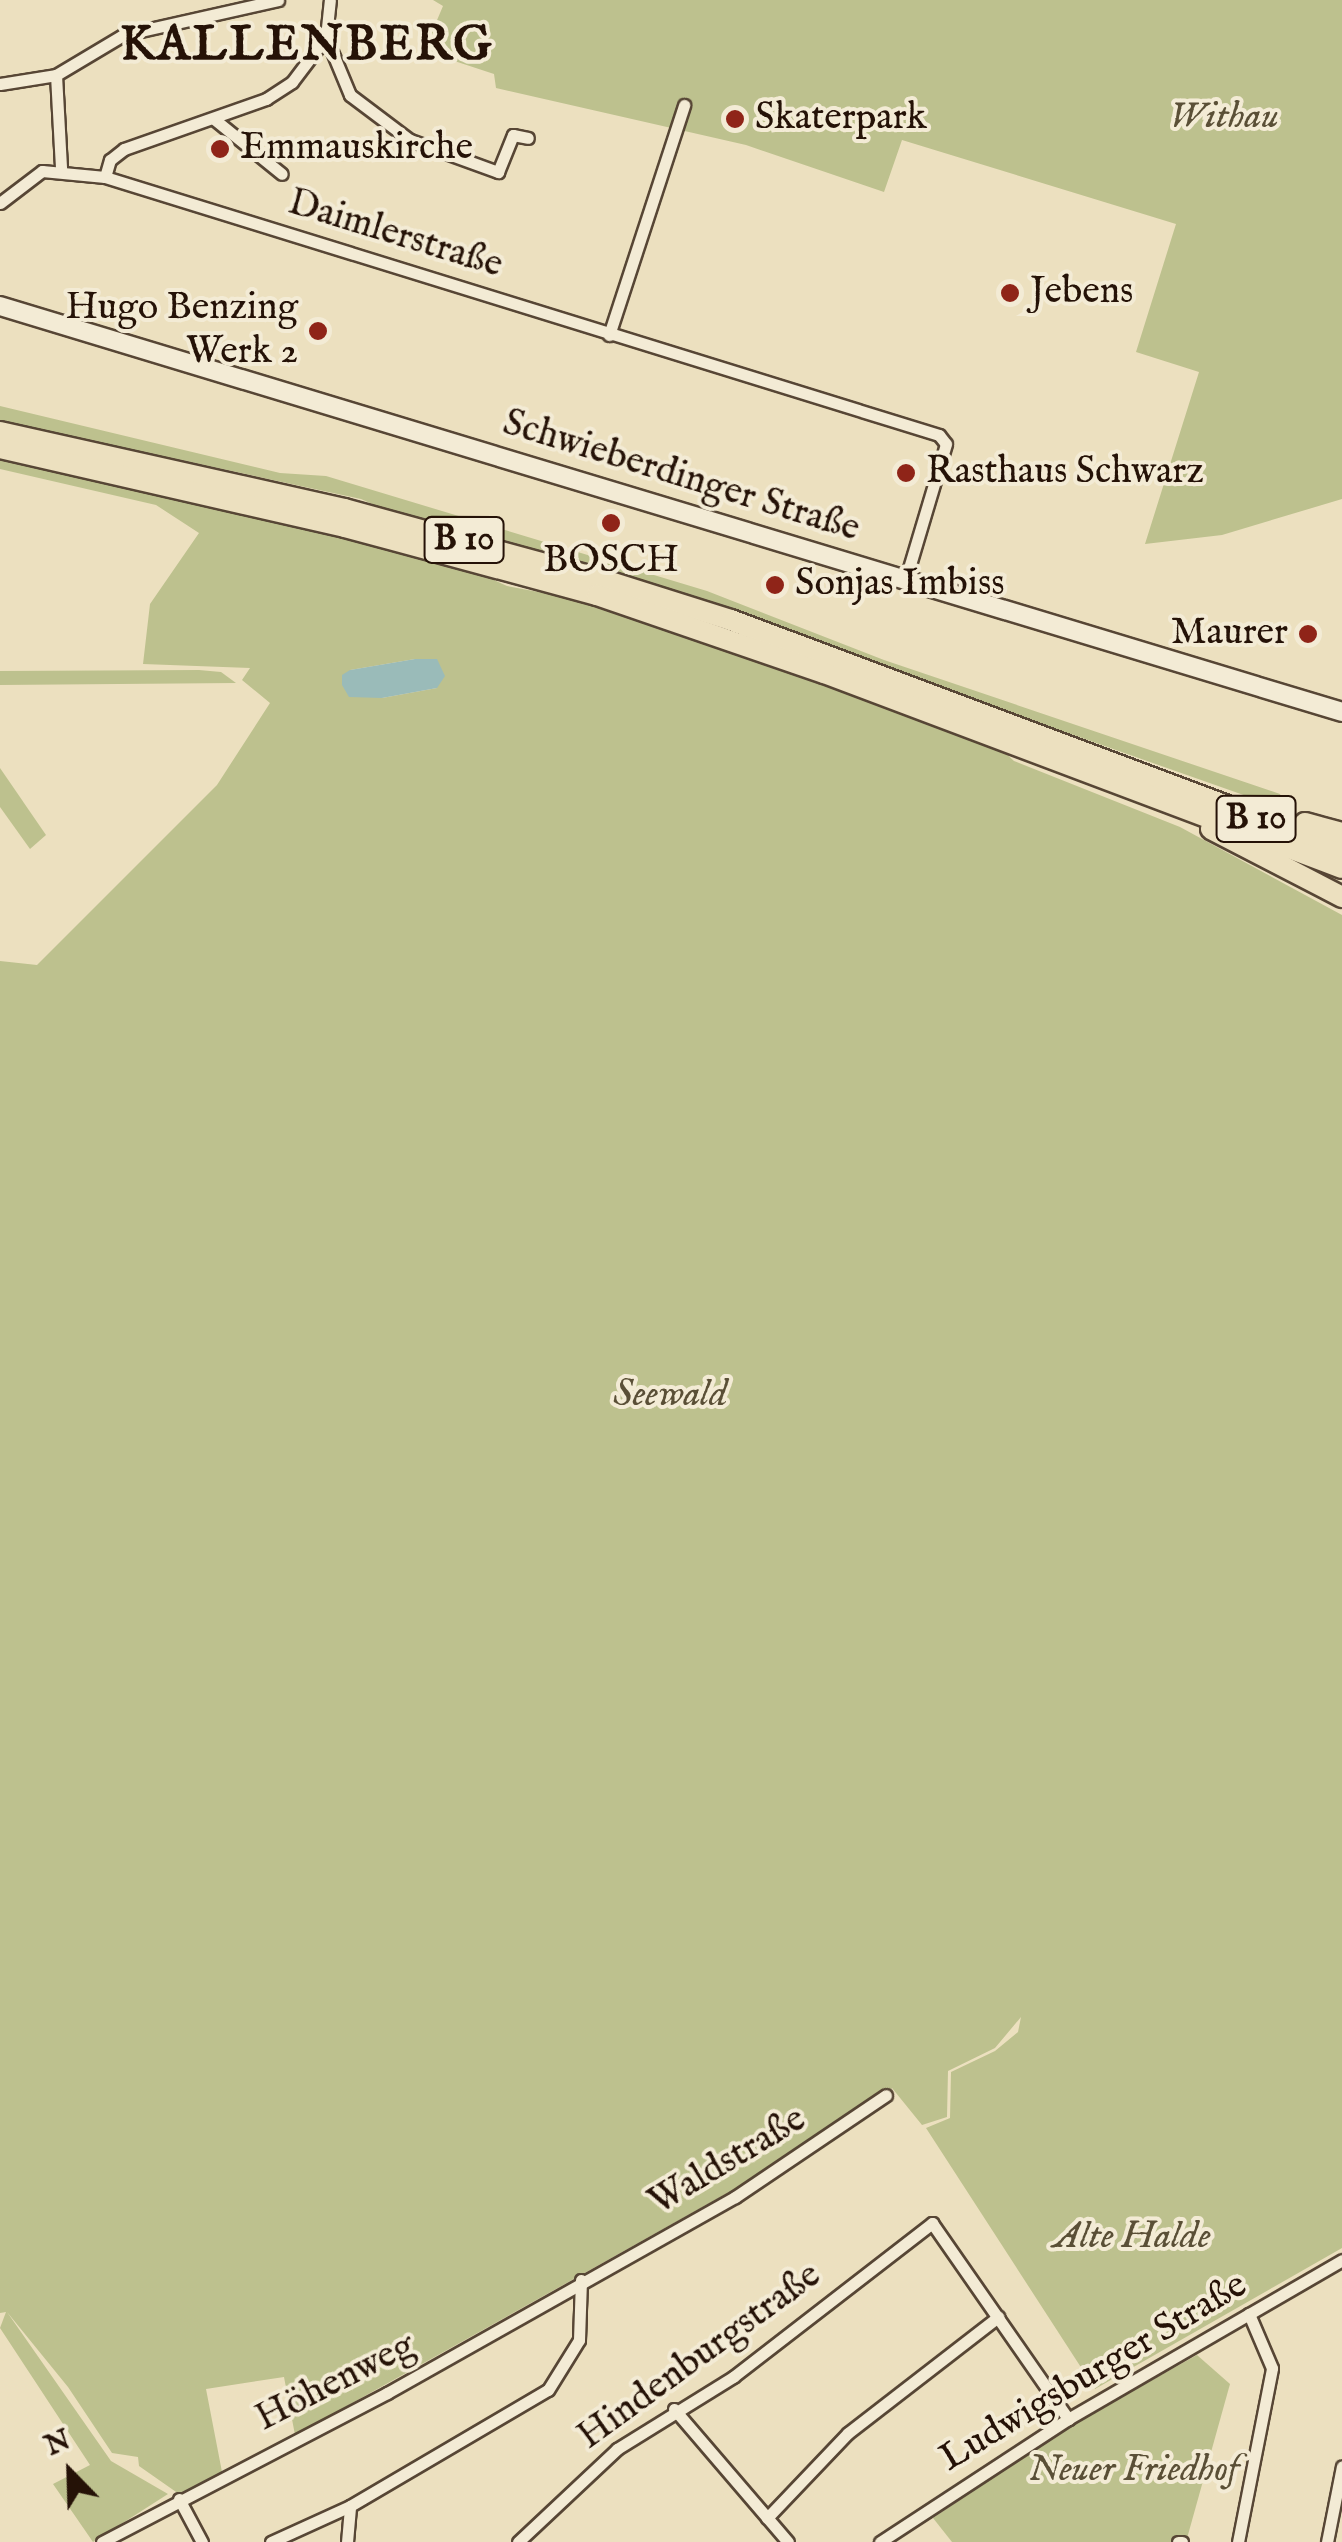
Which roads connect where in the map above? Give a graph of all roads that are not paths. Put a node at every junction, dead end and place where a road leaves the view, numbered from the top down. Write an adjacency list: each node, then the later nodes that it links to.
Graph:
1 (278, 0): 4 (street)
2 (330, 0): 3 (street)
3 (326, 37): 7 (street); 8 (street)
4 (56, 75): 5 (street); 9 (street)
5 (0, 84)
6 (684, 105): 14 (street)
7 (214, 119): 10 (street); 11 (street)
8 (528, 138)
9 (62, 168): 11 (street, Daimlerstraße); 12 (street)
10 (282, 174)
11 (105, 176): 14 (street, Daimlerstraße)
12 (0, 203)
13 (0, 306): 17 (street, Schwieberdinger Straße)
14 (608, 335): 17 (street, Daimlerstraße)
15 (0, 432): 19 (highway, B 10)
16 (0, 448): 20 (highway, B 10)
17 (906, 578): 18 (street, Schwieberdinger Straße)
18 (1342, 712)
19 (1172, 786): 21 (highway, B 10); 22 (highway, B 10)
20 (1194, 814): 23 (highway, B 10); 24 (highway, B 10)
21 (1342, 833)
22 (1342, 849)
23 (1342, 868)
24 (1342, 897)
25 (886, 2095): 27 (street, Waldstraße)
26 (1342, 2260): 29 (street, Ludwigsburger Straße)
27 (595, 2272): 28 (street, Höhenweg)
28 (581, 2280): 34 (street, Höhenweg); 35 (street)
29 (1249, 2314): 32 (street, Ludwigsburger Straße); 44 (street)
30 (998, 2316): 31 (street, Hindenburgstraße); 32 (street); 36 (street)
31 (674, 2409): 36 (street); 41 (street, Hindenburgstraße)
32 (1068, 2419): 43 (street, Ludwigsburger Straße)
33 (1342, 2466): 45 (street)
34 (179, 2499): 37 (street, Höhenweg); 38 (street)
35 (350, 2506): 39 (street); 40 (street)
36 (767, 2518): 42 (street)
37 (102, 2542)
38 (202, 2542)
39 (271, 2542)
40 (346, 2542)
41 (518, 2542)
42 (788, 2542)
43 (880, 2542)
44 (1238, 2542)
45 (1327, 2542)

